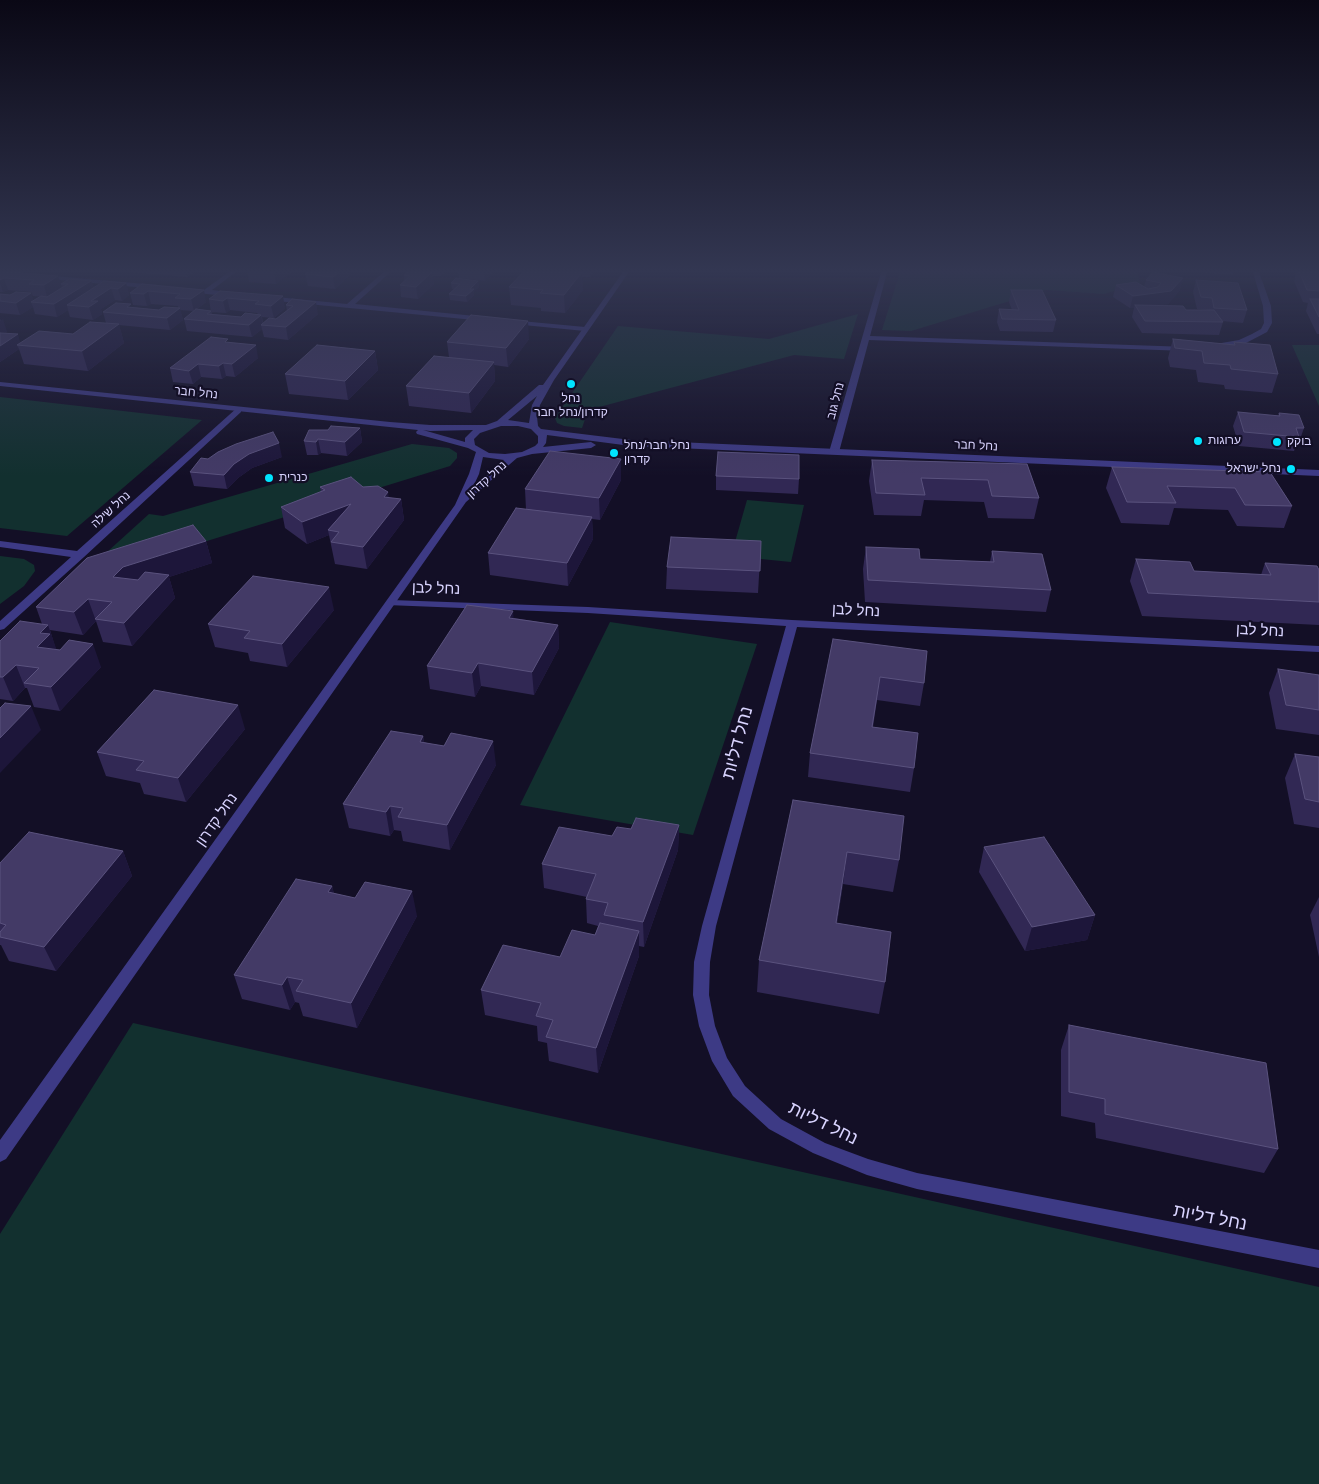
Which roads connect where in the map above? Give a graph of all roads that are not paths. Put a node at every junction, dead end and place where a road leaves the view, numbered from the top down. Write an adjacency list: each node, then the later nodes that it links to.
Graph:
1 (579, 338): 5 (street)
2 (865, 338): 15 (street, נחל גוב)
3 (872, 338): 4 (street)
4 (1248, 338)
5 (550, 380): 8 (street); 11 (street)
6 (0, 384): 7 (street, נחל חבר)
7 (238, 410): 9 (street, נחל חבר); 21 (street, נחל שילה)
8 (500, 423): 10 (street, נחל חבר); 11 (street, נחל חבר)
9 (390, 425): 10 (street, נחל חבר); 13 (street, נחל חבר)
10 (483, 427): 13 (street)
11 (537, 429): 12 (street, נחל חבר); 14 (street)
12 (631, 443): 14 (street, נחל חבר); 15 (street, נחל חבר)
13 (471, 446): 16 (street)
14 (532, 451): 17 (street, נחל חבר)
15 (834, 452): 18 (street, נחל חבר)
16 (480, 453): 17 (street); 19 (street, נחל קדרון)
17 (514, 456): 19 (street, נחל קדרון)
18 (1319, 474)
19 (460, 505): 22 (street, נחל קדרון)
20 (0, 544): 21 (street)
21 (80, 555): 24 (street, נחל שילה)
22 (391, 603): 23 (street, נחל לבן); 26 (street, נחל קדרון)
23 (792, 623): 25 (street, נחל לבן); 27 (street, נחל דליות)
24 (0, 627)
25 (1319, 649)
26 (0, 1154)
27 (1319, 1259)

